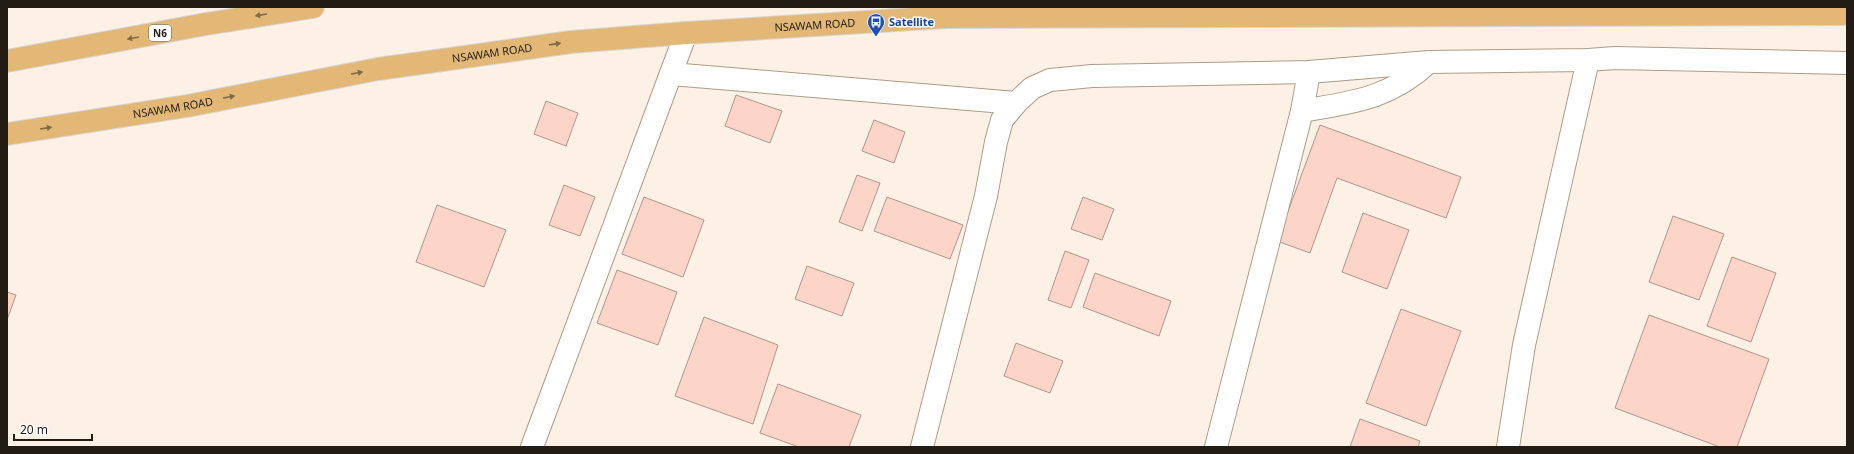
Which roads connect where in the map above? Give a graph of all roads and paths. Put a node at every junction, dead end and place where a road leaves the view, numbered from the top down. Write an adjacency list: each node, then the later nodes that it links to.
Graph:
1 (313, 7): 5 (highway, N6, one-way to 5)
2 (1847, 14): 3 (highway, NSAWAM ROAD)
3 (686, 33): 9 (street); 12 (highway, NSAWAM ROAD, one-way to 3)
4 (1588, 60): 6 (street); 7 (street); 16 (street)
5 (7, 61)
6 (1429, 62): 8 (street); 11 (street)
7 (1847, 63)
8 (1309, 72): 10 (street); 11 (street)
9 (671, 74): 10 (street); 13 (street)
10 (1016, 103): 14 (street)
11 (1302, 111): 15 (street)
12 (7, 134)
13 (532, 447)
14 (922, 447)
15 (1216, 447)
16 (1508, 447)

